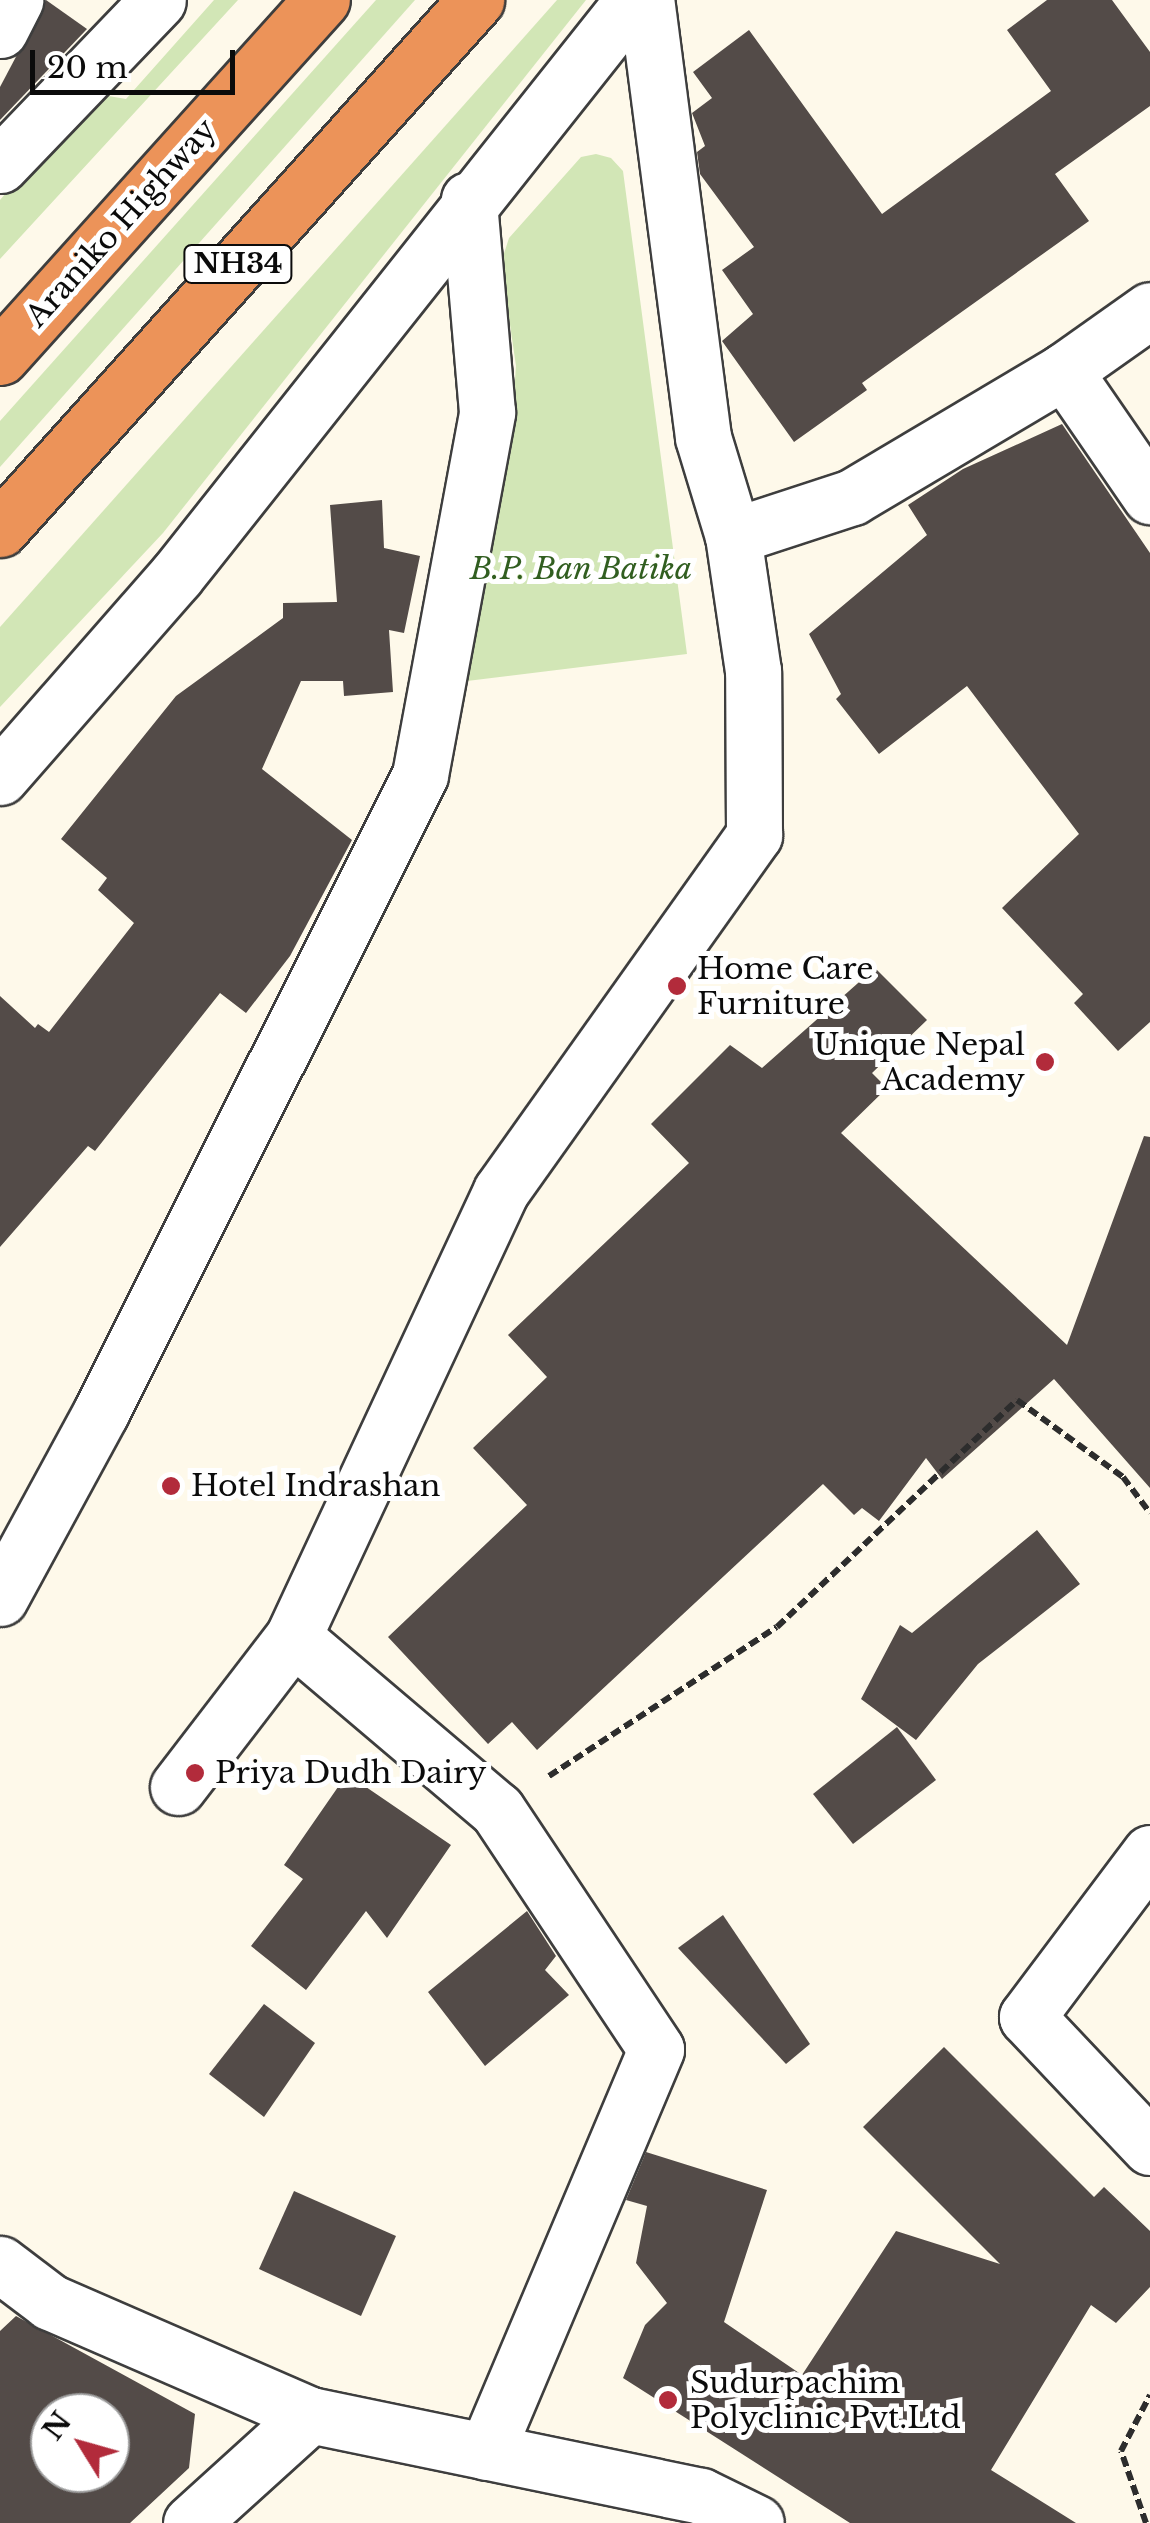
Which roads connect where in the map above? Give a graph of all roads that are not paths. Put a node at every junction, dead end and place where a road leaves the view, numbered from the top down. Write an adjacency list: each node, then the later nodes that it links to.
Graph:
1 (15, 0): 7 (street)
2 (158, 0): 8 (street)
3 (322, 0): 11 (highway, Araniko Highway)
4 (476, 0): 14 (highway, NH34)
5 (633, 0): 9 (street)
6 (646, 0): 15 (street)
7 (0, 30)
8 (0, 165)
9 (470, 200): 16 (street); 17 (street)
10 (1150, 310): 12 (street)
11 (0, 357)
12 (1064, 371): 13 (street); 15 (street)
13 (1150, 496)
14 (0, 529)
15 (733, 536): 18 (street)
16 (0, 777)
17 (0, 1598)
18 (293, 1637): 19 (street); 24 (street)
19 (178, 1787)
20 (1150, 1853): 21 (street)
21 (1150, 2148)
22 (0, 2264): 23 (street)
23 (310, 2415): 24 (street); 25 (street)
24 (486, 2452): 26 (street)
25 (193, 2522)
26 (756, 2523)

